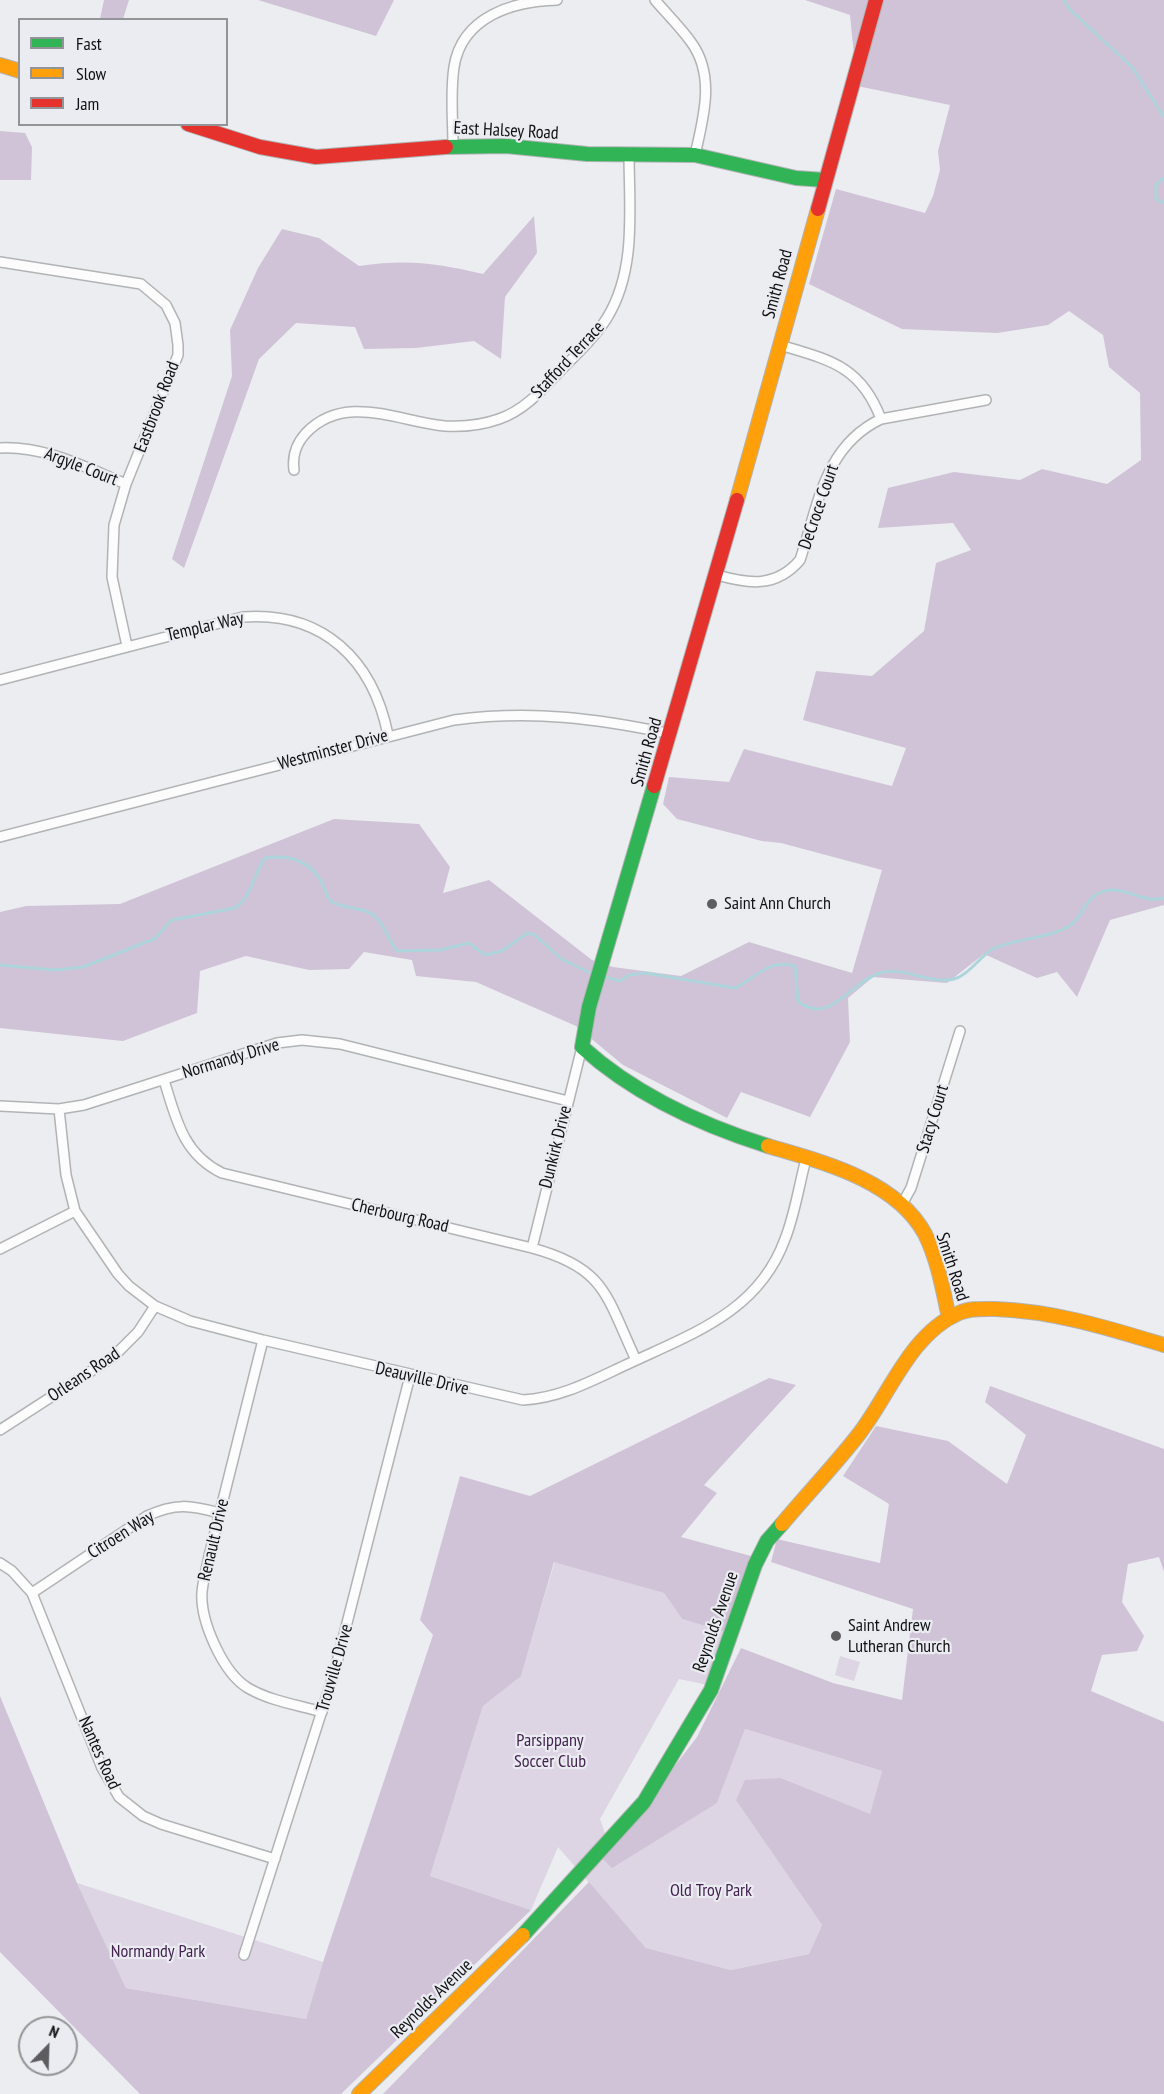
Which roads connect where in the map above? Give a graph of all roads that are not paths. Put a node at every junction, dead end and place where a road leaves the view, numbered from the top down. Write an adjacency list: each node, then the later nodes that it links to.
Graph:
1 (557, 0): 7 (street)
2 (655, 0): 9 (street)
3 (876, 0): 10 (street, Smith Road)
4 (0, 65): 5 (street)
5 (18, 70)
6 (194, 126): 7 (street, East Halsey Road)
7 (453, 146): 8 (street, East Halsey Road)
8 (629, 153): 9 (street, East Halsey Road); 16 (street, Stafford Terrace)
9 (695, 155): 10 (street, East Halsey Road)
10 (825, 180): 12 (street, Smith Road)
11 (0, 262): 17 (street, Eastbrook Road)
12 (780, 345): 14 (street); 18 (street, Smith Road)
13 (986, 400): 14 (street, DeCroce Court)
14 (881, 419): 18 (street, DeCroce Court)
15 (0, 448): 17 (street, Argyle Court)
16 (294, 470)
17 (126, 484): 19 (street, Eastbrook Road)
18 (717, 575): 21 (street, Smith Road)
19 (127, 646): 20 (street, Templar Way); 22 (street, Templar Way)
20 (0, 680)
21 (671, 734): 22 (street, Westminster Drive); 25 (street, Smith Road)
22 (388, 735): 23 (street, Westminster Drive)
23 (0, 837)
24 (960, 1031): 31 (street, Stacy Court)
25 (582, 1047): 27 (street, Dunkirk Drive); 30 (street, Smith Road)
26 (164, 1080): 27 (street, Normandy Drive); 29 (street, Normandy Drive); 33 (street, Cherbourg Road)
27 (568, 1101): 33 (street, Dunkirk Drive)
28 (0, 1106): 29 (street, Normandy Drive)
29 (59, 1109): 32 (street, Deauville Drive)
30 (806, 1159): 31 (street, Smith Road); 39 (street, Deauville Drive)
31 (901, 1206): 36 (street, Smith Road)
32 (75, 1211): 34 (street); 35 (street, Deauville Drive)
33 (532, 1248): 39 (street, Cherbourg Road)
34 (0, 1249)
35 (155, 1306): 37 (street, Deauville Drive); 41 (street, Orleans Road)
36 (950, 1318): 38 (street, Reynolds Avenue); 48 (street, Reynolds Avenue)
37 (263, 1340): 40 (street, Deauville Drive); 42 (street, Renault Drive)
38 (1164, 1345)
39 (636, 1360): 40 (street, Deauville Drive)
40 (410, 1376): 45 (street, Trouville Drive)
41 (0, 1430)
42 (219, 1513): 44 (street, Citroen Way); 45 (street, Renault Drive)
43 (0, 1563): 44 (street, Nantes Road)
44 (32, 1593): 46 (street, Nantes Road)
45 (322, 1712): 46 (street, Trouville Drive)
46 (275, 1859): 47 (street, Trouville Drive)
47 (244, 1955)
48 (359, 2094)

